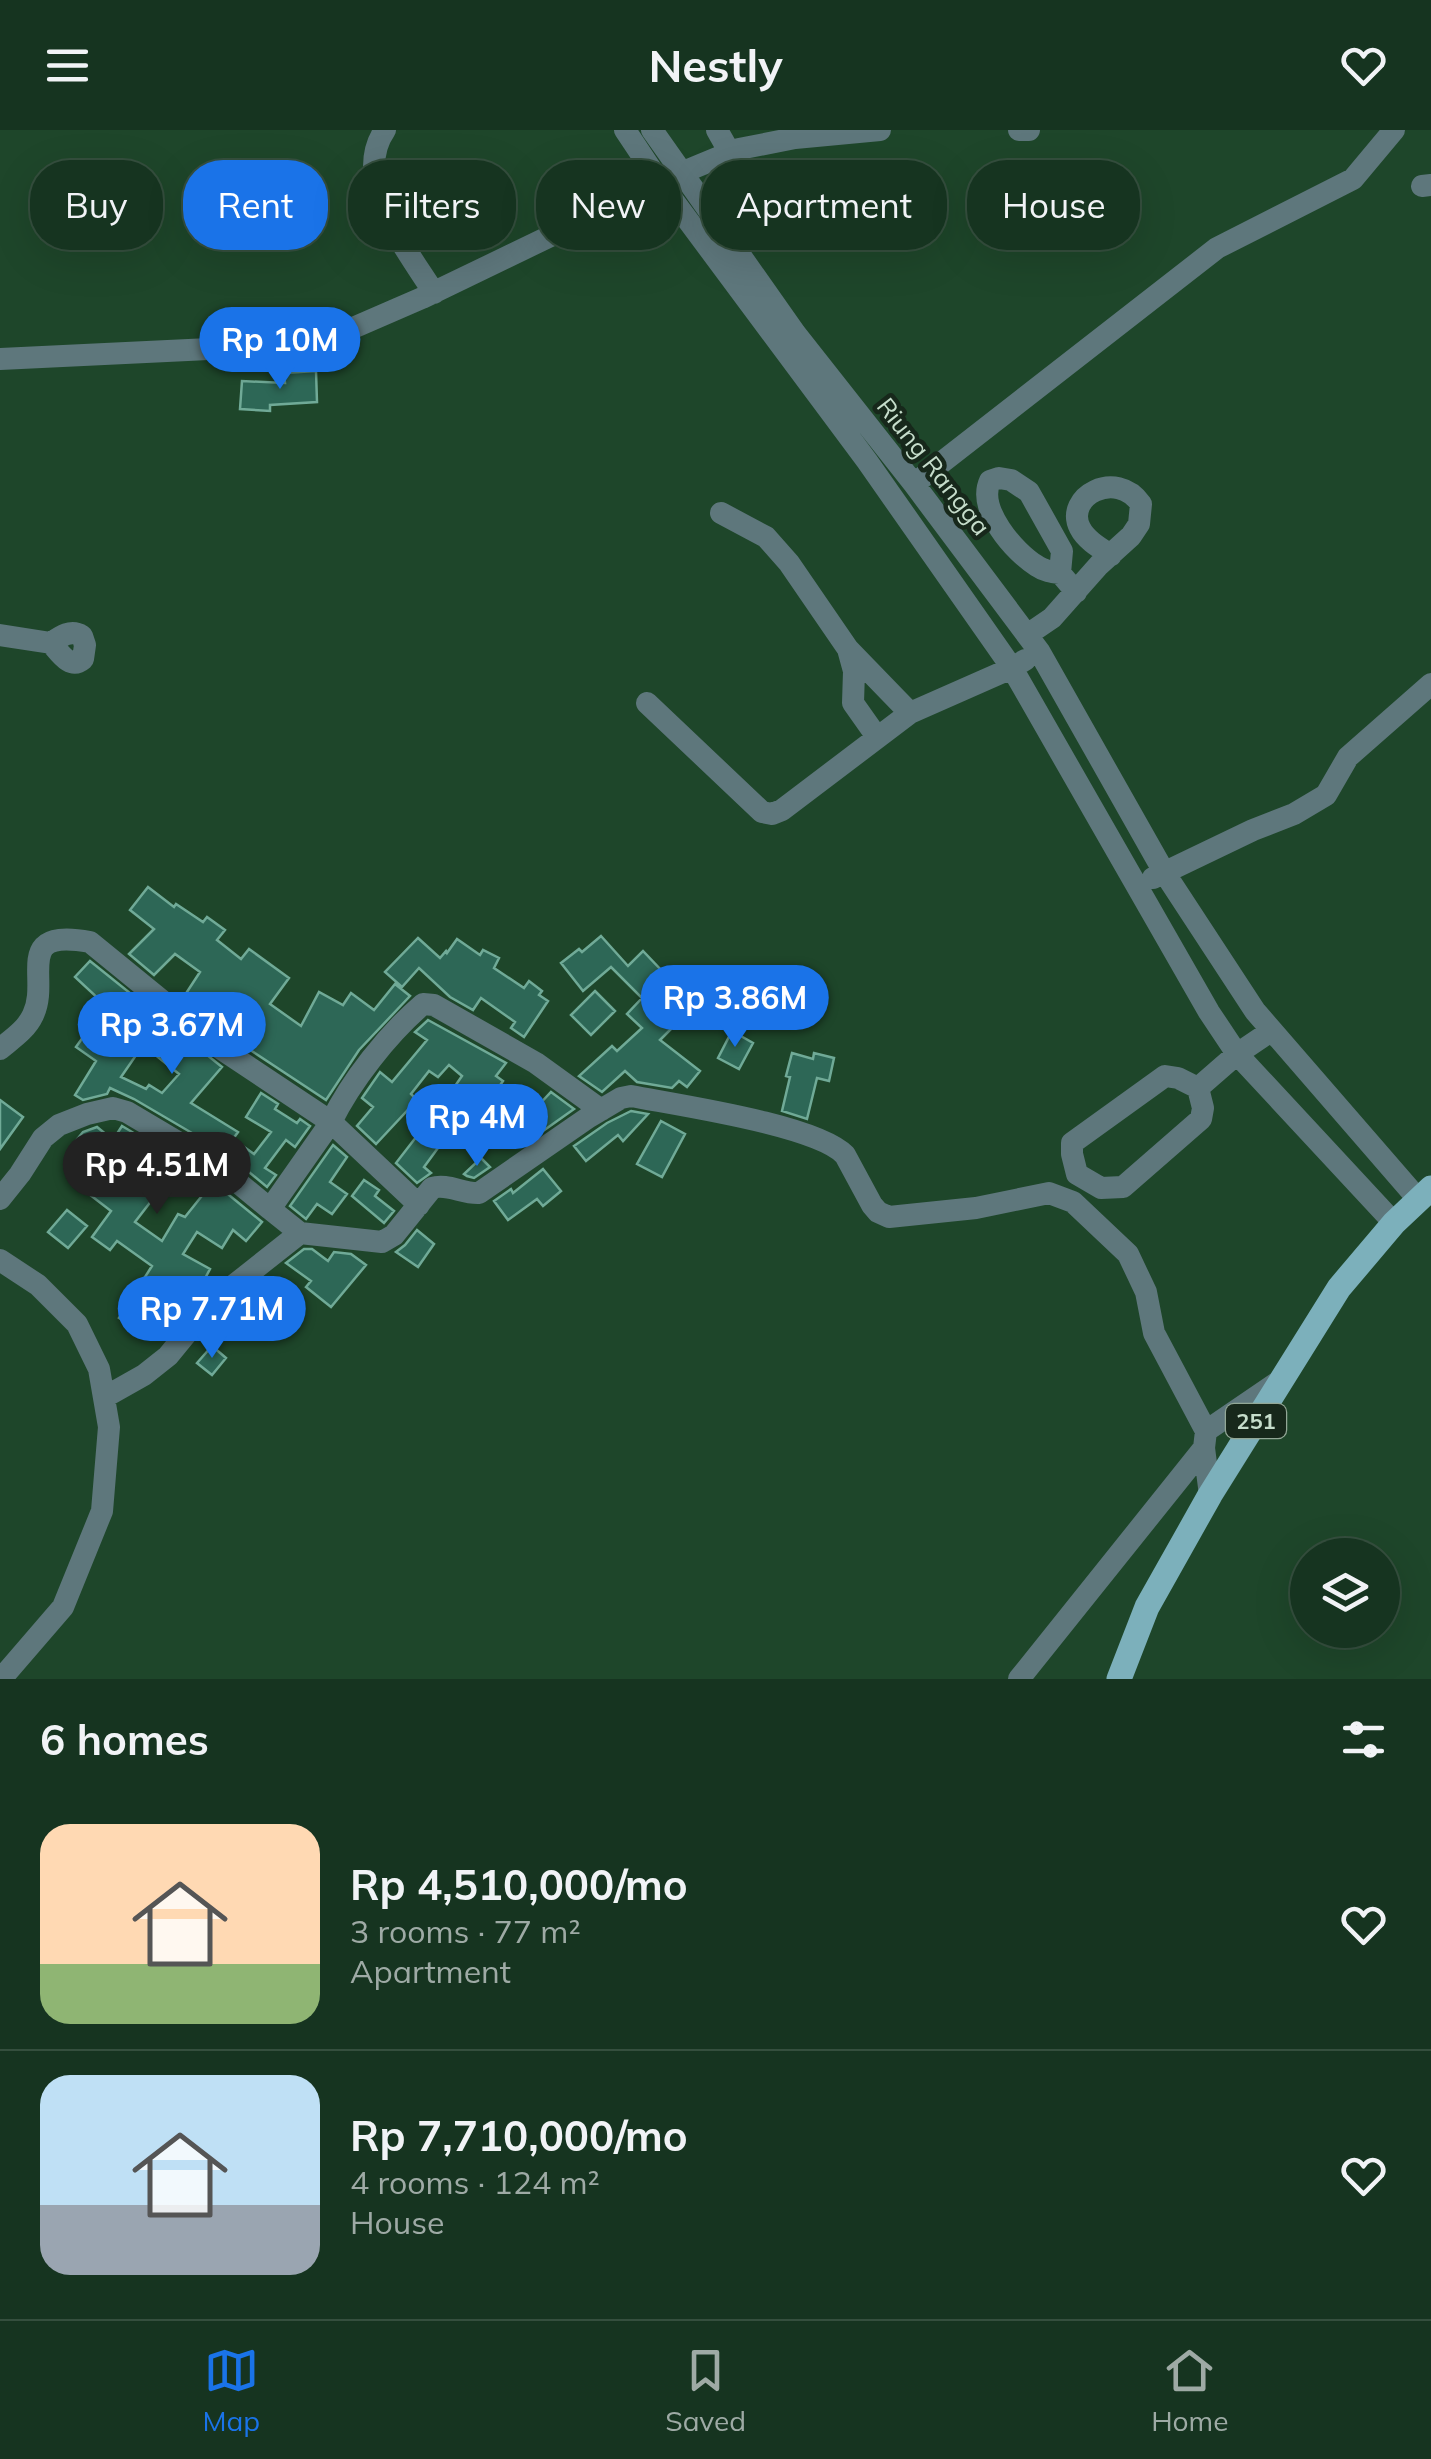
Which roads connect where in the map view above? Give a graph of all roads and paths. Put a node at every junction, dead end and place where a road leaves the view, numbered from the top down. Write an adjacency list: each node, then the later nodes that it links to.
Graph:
1 (385, 130): 17 (street)
2 (625, 130): 11 (street)
3 (652, 130): 12 (street)
4 (718, 130): 10 (street)
5 (880, 130): 9 (street)
6 (1019, 130): 7 (street)
7 (1029, 130)
8 (1394, 130): 19 (street)
9 (829, 132): 10 (street)
10 (730, 153): 13 (street)
11 (654, 160)
12 (664, 160)
13 (681, 174)
14 (681, 190): 19 (street, Riung Rangga)
15 (681, 192): 28 (street)
16 (536, 244): 17 (street)
17 (434, 293): 18 (street)
18 (0, 359)
19 (914, 484): 26 (street, Riung Rangga)
20 (721, 513): 27 (street)
21 (1110, 555): 23 (street)
22 (1060, 573): 23 (street)
23 (1076, 592): 26 (street)
24 (0, 635): 25 (street)
25 (52, 643)
26 (1033, 643): 28 (street); 33 (street, Riung Rangga)
27 (848, 649): 31 (street); 32 (street)
28 (1012, 668): 31 (street); 34 (street)
29 (1431, 684): 33 (street)
30 (647, 704): 32 (street)
31 (910, 714): 32 (street)
32 (876, 737)
33 (1164, 872): 34 (street); 35 (street, Riung Rangga)
34 (1138, 888): 37 (street)
35 (1272, 1030): 37 (street); 43 (street, Riung Rangga)
36 (0, 1049): 40 (street)
37 (1237, 1054): 38 (street); 47 (street)
38 (1198, 1088): 41 (street); 41 (street)
39 (601, 1110): 40 (street); 42 (street); 45 (street)
40 (331, 1122): 45 (street); 46 (street)
41 (1077, 1174): 42 (street)
42 (1050, 1193): 52 (street)
43 (1424, 1194): 47 (main road, 251)
44 (0, 1198): 46 (street)
45 (419, 1204): 48 (street)
46 (270, 1209): 48 (street)
47 (1394, 1223): 50 (main road, 251)
48 (300, 1233): 51 (street)
49 (0, 1260): 51 (street)
50 (1281, 1380): 52 (street); 53 (main road, 251)
51 (106, 1397): 54 (street)
52 (1205, 1440): 53 (street); 55 (street)
53 (1210, 1494): 56 (main road, 251)
54 (1, 1679)
55 (1018, 1679)
56 (1120, 1679)

